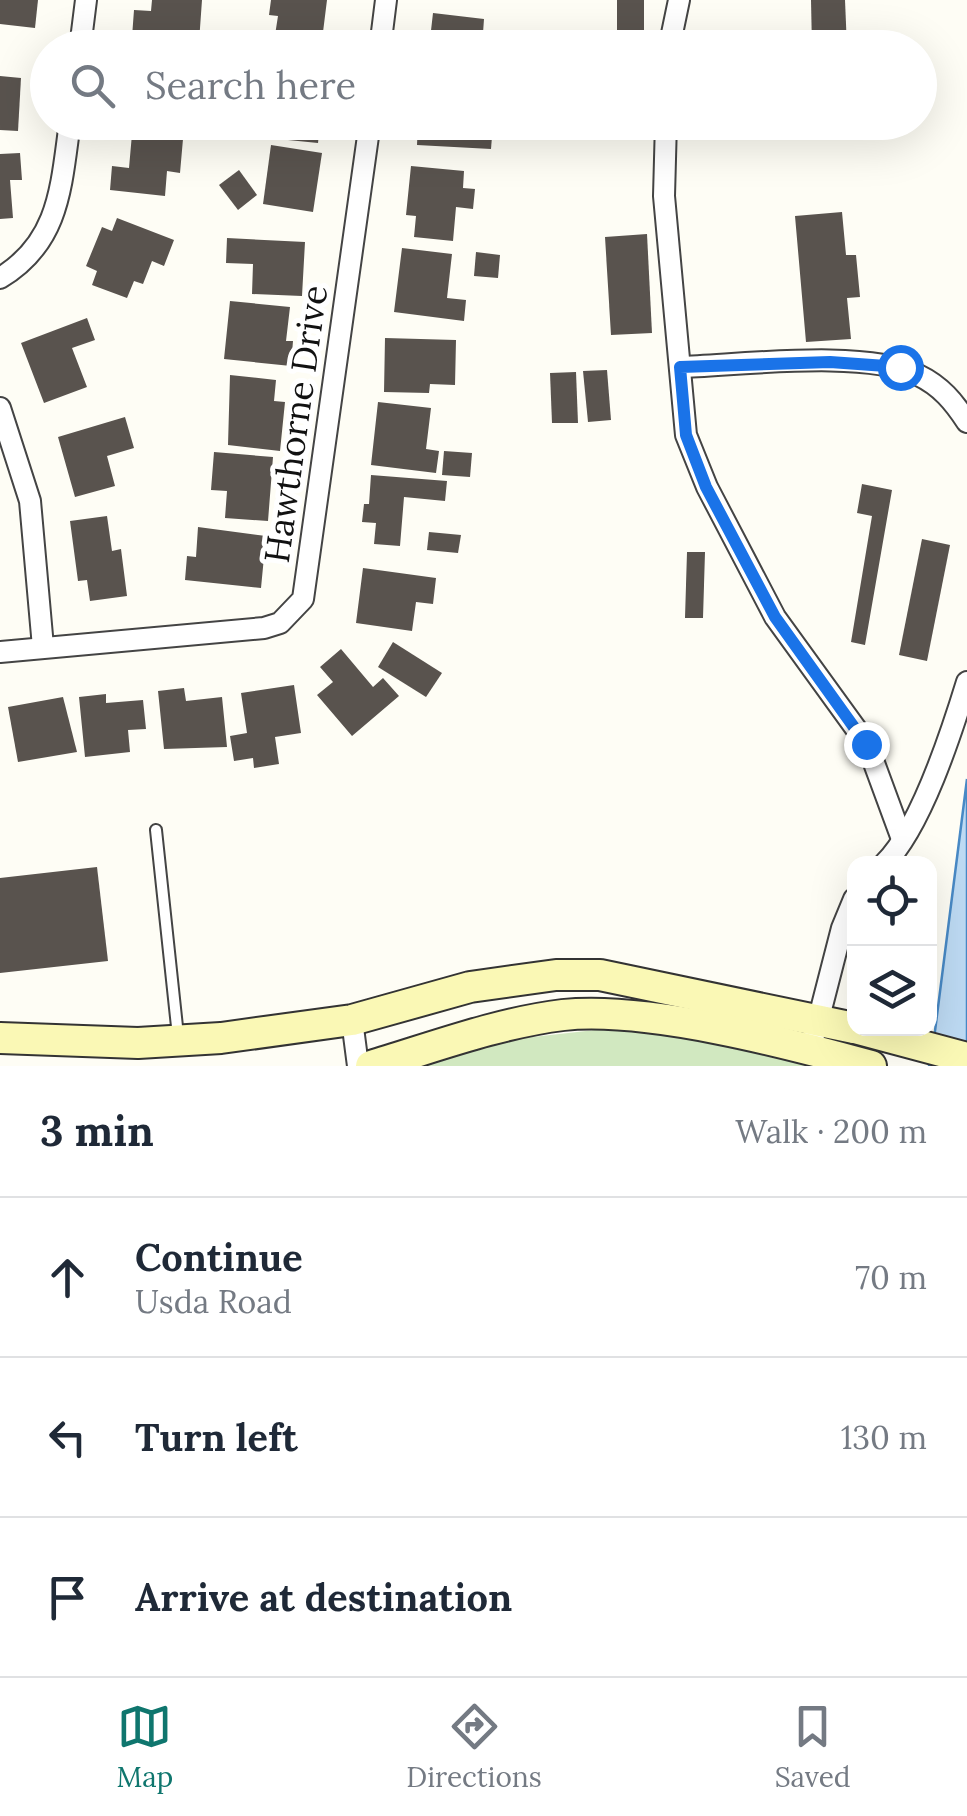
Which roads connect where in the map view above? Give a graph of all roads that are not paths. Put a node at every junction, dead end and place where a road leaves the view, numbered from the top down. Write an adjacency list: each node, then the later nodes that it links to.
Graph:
1 (86, 0): 4 (street)
2 (386, 0): 5 (street)
3 (679, 0): 6 (street)
4 (82, 30)
5 (382, 30)
6 (673, 30)
7 (67, 140): 10 (street)
8 (367, 140): 14 (street, Hawthorne Drive)
9 (666, 140): 11 (street)
10 (0, 278)
11 (680, 367): 13 (street); 18 (street)
12 (0, 408): 14 (street)
13 (967, 422)
14 (43, 648): 15 (street, Hawthorne Drive)
15 (0, 652)
16 (967, 682): 18 (street)
17 (156, 830): 26 (lane)
18 (902, 838): 19 (street)
19 (890, 856)
20 (847, 916): 21 (street)
21 (820, 1019): 22 (street); 23 (street); 27 (street)
22 (352, 1020): 26 (street); 29 (street)
23 (847, 1026)
24 (883, 1036): 28 (street)
25 (0, 1038): 26 (street)
26 (178, 1042)
27 (808, 1049): 30 (street); 31 (street)
28 (967, 1058)
29 (358, 1066)
30 (371, 1066)
31 (871, 1066)

